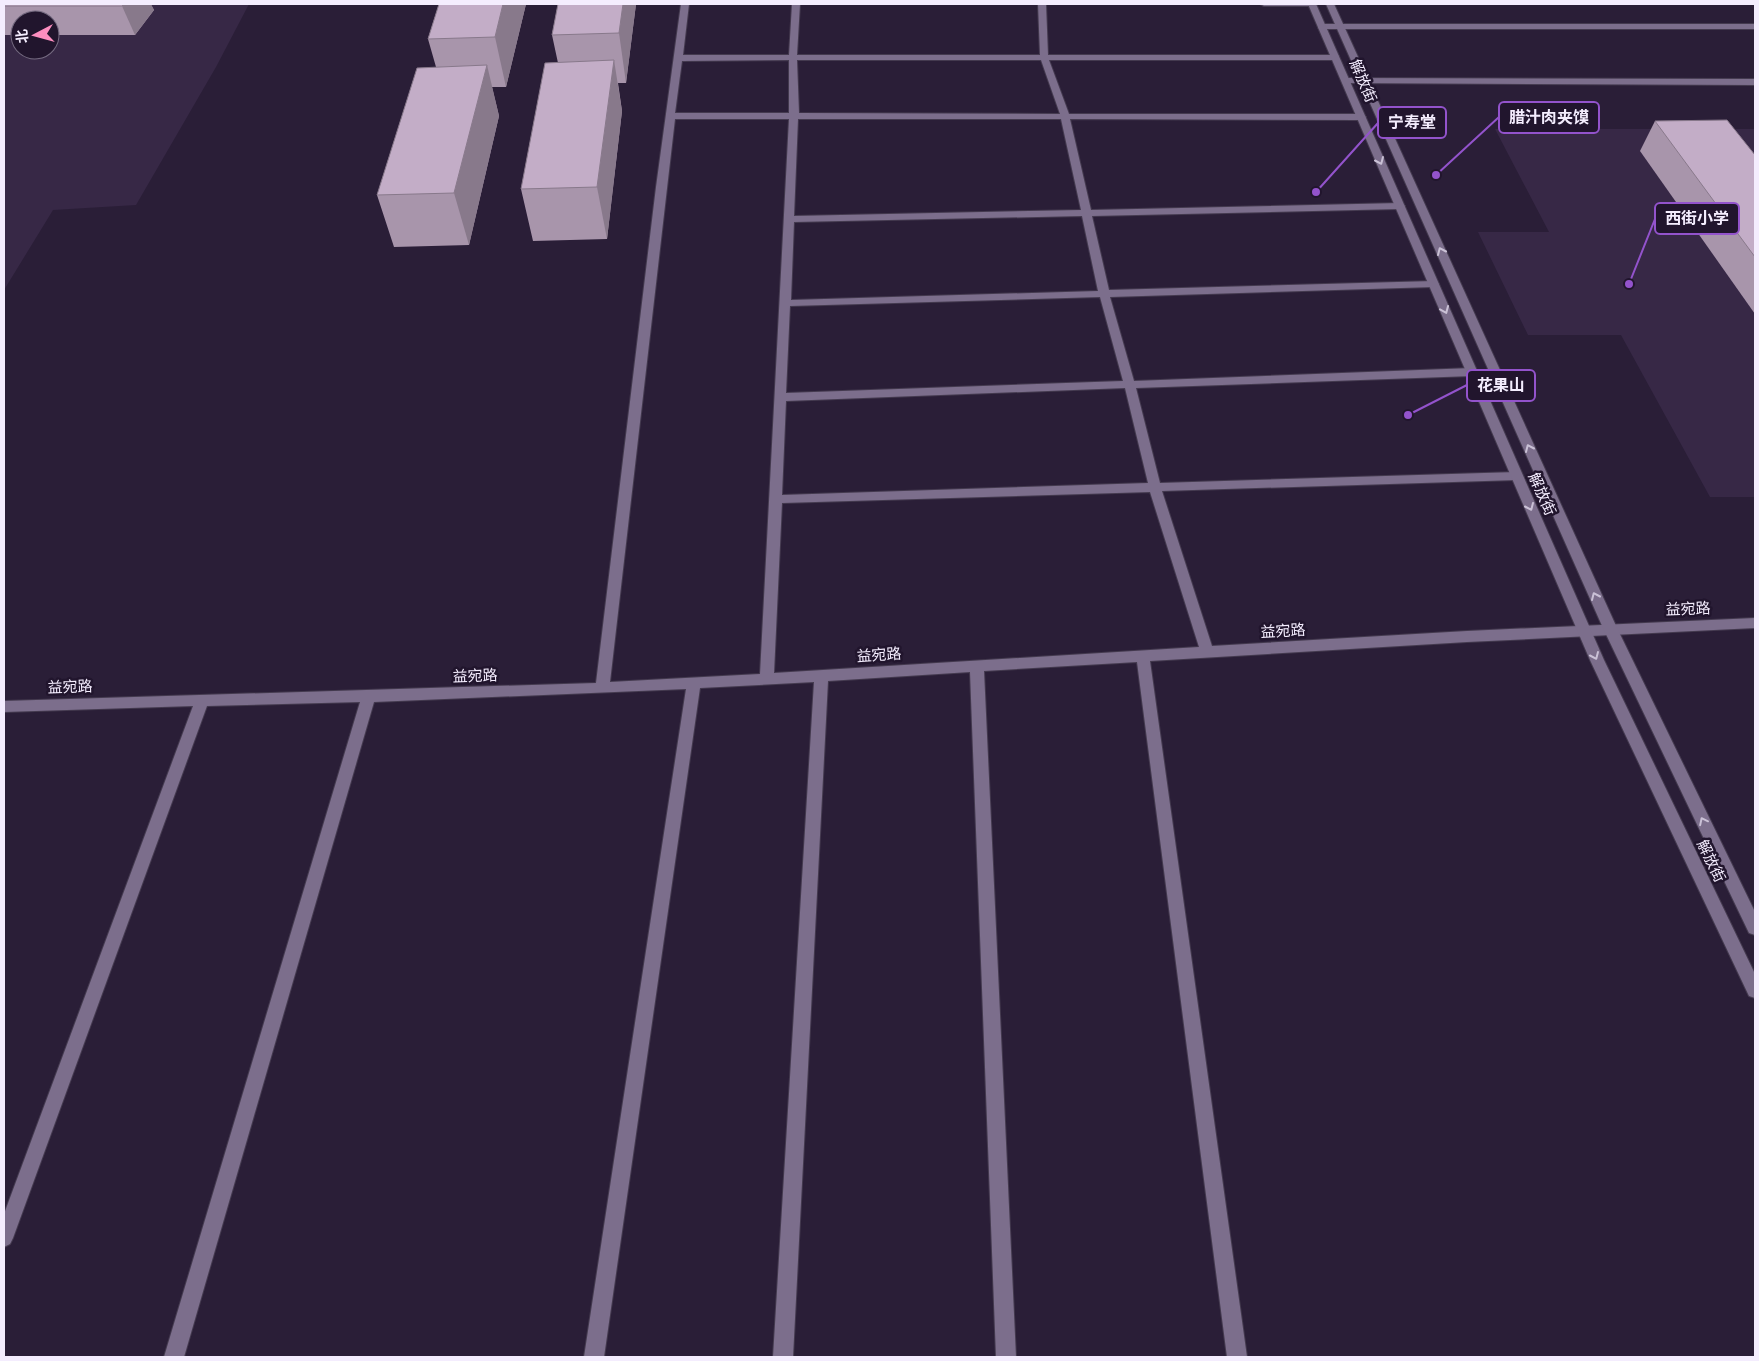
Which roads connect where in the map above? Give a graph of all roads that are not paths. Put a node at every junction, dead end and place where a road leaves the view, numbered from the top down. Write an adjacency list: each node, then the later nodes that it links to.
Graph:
1 (685, 4): 12 (street)
2 (796, 4): 13 (street)
3 (1042, 4): 10 (street)
4 (1264, 4): 5 (street)
5 (1312, 4): 8 (street, 解放街)
6 (1330, 4): 9 (street)
7 (1755, 26): 9 (street)
8 (1322, 27): 9 (street); 11 (street, 解放街)
9 (1341, 27): 15 (street)
10 (1044, 57): 11 (street); 13 (street); 19 (street)
11 (1335, 57): 14 (street, 解放街)
12 (678, 58): 13 (street); 17 (street)
13 (793, 58): 18 (street)
14 (1345, 81): 15 (street); 20 (street, 解放街)
15 (1365, 81): 16 (street); 34 (street, one-way to 15)
16 (1755, 82)
17 (670, 116): 18 (street); 42 (street)
18 (794, 116): 19 (street); 23 (street)
19 (1065, 116): 20 (street); 22 (street)
20 (1361, 117): 21 (street, 解放街, one-way to 21)
21 (1400, 206): 22 (street); 24 (street, 解放街)
22 (1087, 213): 23 (street); 25 (street)
23 (789, 219): 26 (street)
24 (1434, 284): 25 (street); 27 (street, 解放街, one-way to 27)
25 (1104, 293): 26 (street); 28 (street)
26 (785, 302): 29 (street)
27 (1472, 372): 28 (street); 30 (street, 解放街)
28 (1130, 385): 29 (street); 31 (street)
29 (780, 397): 32 (street)
30 (1517, 476): 31 (street); 35 (street, 解放街, one-way to 35)
31 (1155, 487): 32 (street); 36 (street)
32 (776, 499): 40 (street)
33 (1755, 623): 34 (street, 益宛路)
34 (1610, 628): 35 (street, 益宛路); 46 (street, one-way to 34)
35 (1584, 630): 36 (street, 益宛路); 47 (street, 解放街, one-way to 47)
36 (1208, 652): 37 (street, 益宛路)
37 (1143, 656): 38 (street, 益宛路); 53 (street)
38 (977, 665): 39 (street, 益宛路); 52 (street)
39 (821, 675): 40 (street, 益宛路); 51 (street)
40 (767, 678): 41 (street, 益宛路)
41 (694, 682): 42 (street, 益宛路); 50 (street)
42 (602, 688): 43 (street, 益宛路)
43 (370, 696): 44 (street, 益宛路); 49 (street)
44 (203, 699): 45 (street, 益宛路); 48 (street)
45 (4, 706)
46 (1755, 928)
47 (1755, 991)
48 (4, 1238)
49 (174, 1357)
50 (594, 1357)
51 (783, 1357)
52 (1006, 1357)
53 (1236, 1357)

